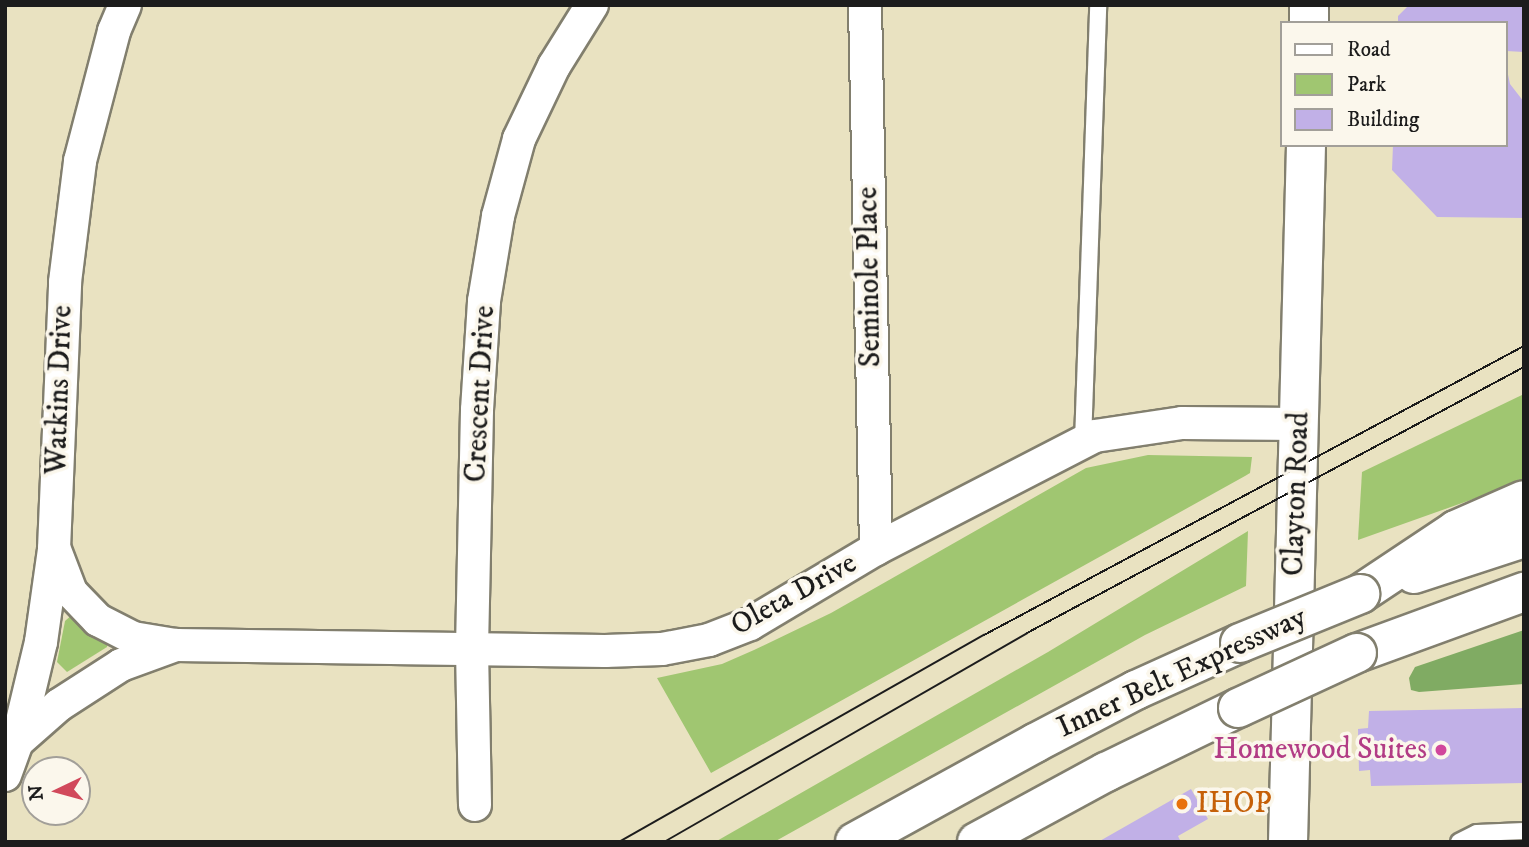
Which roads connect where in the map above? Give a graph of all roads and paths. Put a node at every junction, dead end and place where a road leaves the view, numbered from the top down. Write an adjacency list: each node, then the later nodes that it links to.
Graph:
1 (125, 5): 10 (street, Watkins Drive)
2 (592, 5): 15 (street, Crescent Drive)
3 (864, 5): 11 (street, Seminole Place)
4 (1098, 5): 7 (lane)
5 (1306, 147): 6 (main road, Clayton Road)
6 (1299, 424): 7 (street, Oleta Drive); 22 (main road, Clayton Road)
7 (1083, 442): 11 (street, Oleta Drive)
8 (1524, 500): 13 (main road)
9 (1524, 537): 13 (main road, Inner Belt Expressway)
10 (54, 549): 14 (street, Oleta Drive); 16 (street, Watkins Drive)
11 (876, 549): 15 (street, Oleta Drive)
12 (1524, 592): 21 (main road, Inner Belt Expressway, bridge)
13 (1360, 594): 20 (main road, Inner Belt Expressway, bridge)
14 (176, 645): 15 (street, Oleta Drive); 16 (street, Oleta Drive)
15 (472, 649): 18 (street, Crescent Drive)
16 (17, 742): 17 (street, Watkins Drive)
17 (5, 775)
18 (475, 805)
19 (1524, 831): 23 (lane)
20 (855, 842)
21 (977, 842)
22 (1288, 842)
23 (1459, 842)

